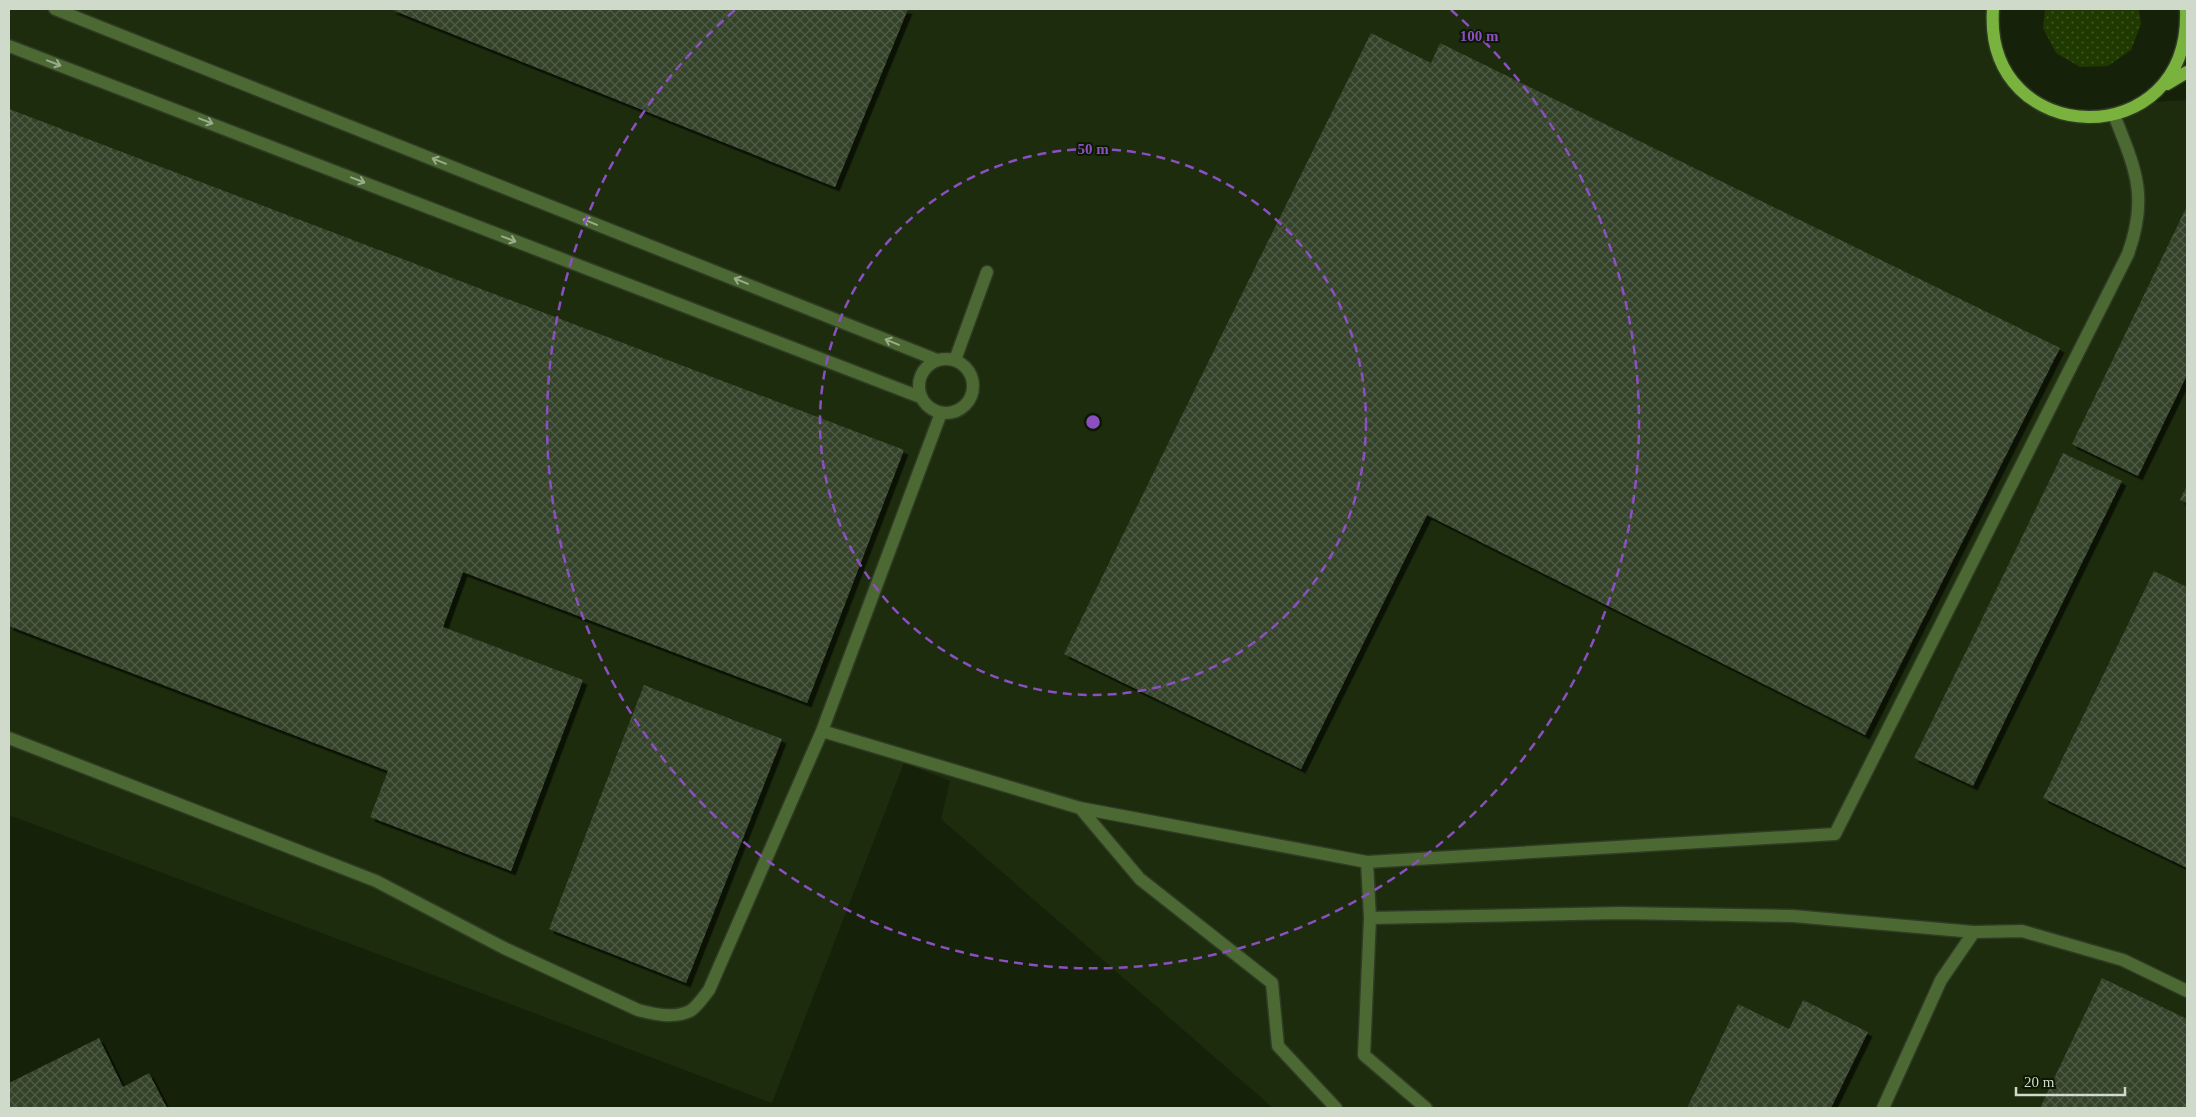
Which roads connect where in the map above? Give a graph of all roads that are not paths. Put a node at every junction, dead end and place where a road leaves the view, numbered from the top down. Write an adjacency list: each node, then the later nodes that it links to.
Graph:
1 (55, 9): 9 (lane, one-way to 1)
2 (1993, 9): 7 (main road)
3 (2186, 9): 6 (main road)
4 (9, 46): 11 (lane, one-way to 11)
5 (2187, 72): 6 (main road)
6 (2154, 93): 7 (main road)
7 (2114, 115): 16 (lane)
8 (987, 272): 10 (lane)
9 (937, 360): 10 (lane); 11 (lane)
10 (955, 360): 12 (lane)
11 (920, 397): 12 (lane)
12 (941, 413): 13 (lane)
13 (822, 731): 14 (lane); 15 (lane)
14 (9, 738)
15 (1080, 808): 16 (lane); 20 (lane)
16 (1367, 862): 17 (lane)
17 (1370, 918): 18 (lane); 21 (lane)
18 (1974, 932): 19 (lane); 22 (lane)
19 (2187, 991)
20 (1336, 1108)
21 (1426, 1108)
22 (1883, 1108)

